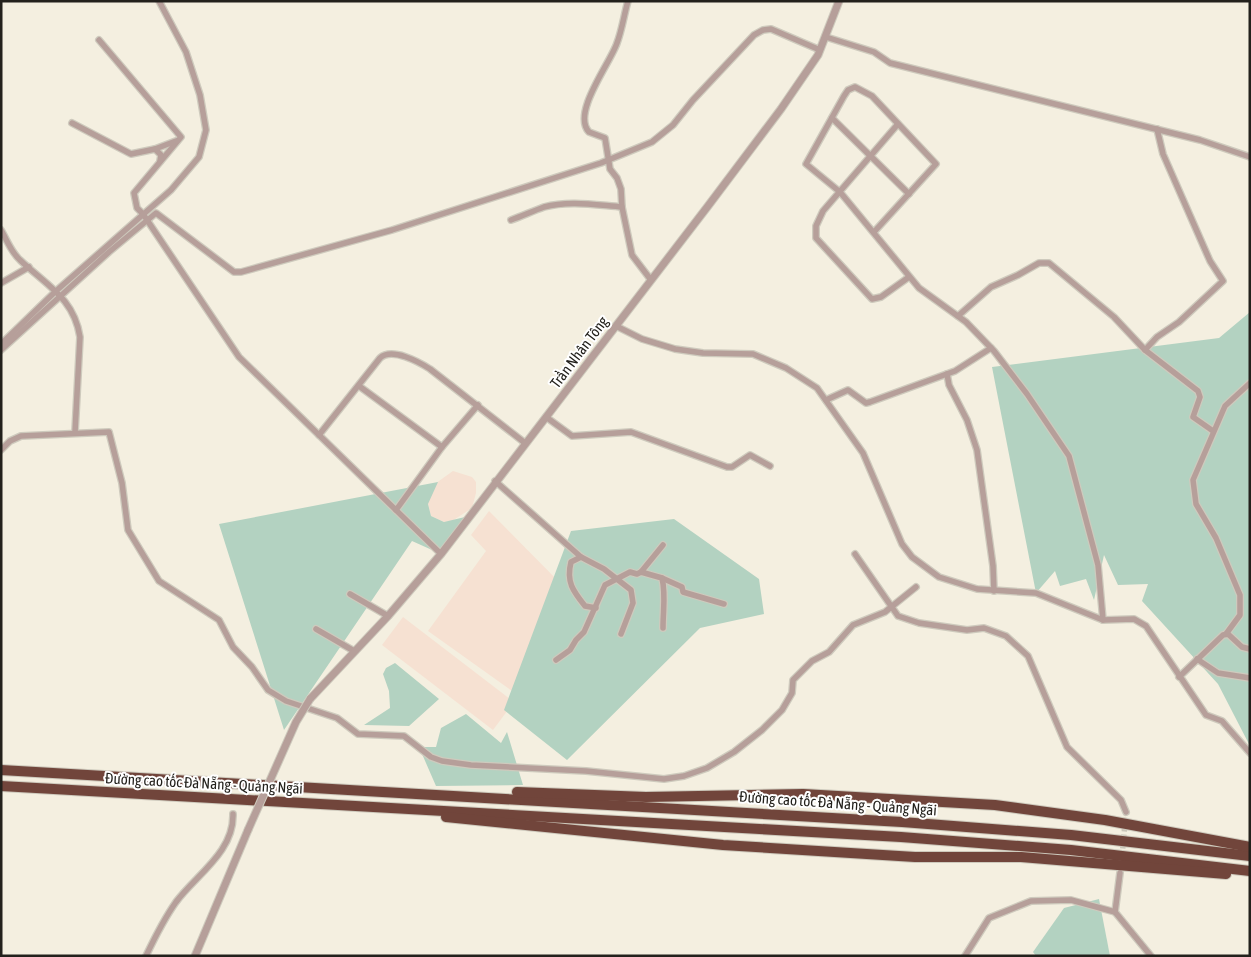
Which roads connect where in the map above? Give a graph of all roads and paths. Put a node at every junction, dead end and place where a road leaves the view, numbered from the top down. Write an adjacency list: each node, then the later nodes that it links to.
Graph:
1 (159, 1): 20 (street)
2 (628, 1): 15 (street)
3 (839, 1): 4 (street, Trần Nhân Tông)
4 (826, 37): 6 (street, Trần Nhân Tông); 10 (street)
5 (99, 40): 11 (street)
6 (820, 50): 15 (street); 27 (street, Trần Nhân Tông)
7 (832, 118): 9 (street); 13 (street); 17 (street)
8 (72, 123): 12 (street)
9 (898, 124): 13 (street); 18 (street)
10 (1156, 129): 14 (street); 35 (street)
11 (178, 141): 12 (street); 16 (street)
12 (155, 149): 16 (street)
13 (870, 157): 17 (street); 18 (street)
14 (1250, 157)
15 (608, 160): 19 (street); 21 (street)
16 (160, 161): 20 (street)
17 (840, 192): 24 (street); 26 (street)
18 (909, 194): 24 (street)
19 (622, 207): 22 (street); 27 (street)
20 (143, 214): 21 (street); 29 (street)
21 (147, 220): 29 (street); 44 (street)
22 (511, 220)
23 (1, 230): 25 (street)
24 (874, 232): 26 (street)
25 (29, 267): 28 (street); 29 (street)
26 (909, 277): 30 (street)
27 (651, 280): 31 (street, Trần Nhân Tông)
28 (1, 283)
29 (58, 293): 32 (street); 34 (street); 43 (street)
30 (958, 316): 33 (street); 35 (street)
31 (616, 326): 39 (street); 41 (street, Trần Nhân Tông)
32 (1, 344)
33 (991, 348): 36 (street); 65 (street)
34 (1, 350)
35 (1145, 350): 42 (street)
36 (948, 374): 39 (street); 59 (street)
37 (1250, 383): 42 (street)
38 (359, 386): 40 (street); 44 (street); 46 (street)
39 (826, 400): 59 (street)
40 (478, 405): 45 (street); 46 (street)
41 (546, 417): 45 (street, Trần Nhân Tông); 48 (street)
42 (1213, 431): 69 (street)
43 (76, 432): 47 (street); 63 (street)
44 (319, 435): 50 (street)
45 (525, 443): 49 (street, Trần Nhân Tông)
46 (442, 447): 50 (street)
47 (1, 450)
48 (770, 466)
49 (495, 481): 52 (street, Trần Nhân Tông); 54 (street)
50 (396, 510): 52 (street)
51 (663, 545): 55 (street)
52 (441, 554): 64 (street, Trần Nhân Tông)
53 (855, 554): 63 (street)
54 (581, 557): 57 (street); 62 (street)
55 (641, 572): 56 (street); 57 (street)
56 (662, 578): 61 (street); 66 (street)
57 (616, 579): 62 (street); 68 (street)
58 (916, 587): 63 (street)
59 (994, 591): 65 (street)
60 (350, 594): 64 (street)
61 (724, 604)
62 (596, 608): 73 (street)
63 (890, 608): 81 (street)
64 (388, 616): 71 (street, Trần Nhân Tông)
65 (1103, 620): 74 (street)
66 (663, 628)
67 (316, 629): 71 (street)
68 (621, 634)
69 (1226, 634): 70 (street); 72 (street)
70 (1250, 649)
71 (354, 651): 90 (street, Trần Nhân Tông, bridge)
72 (1197, 659): 74 (street); 75 (street)
73 (556, 660)
74 (1179, 677): 76 (street)
75 (1250, 678)
76 (1250, 752)
77 (1, 770): 79 (highway, Đường cao tốc Đà Nẵng - Quảng Ngãi)
78 (1, 786): 80 (highway, Đường cao tốc Đà Nẵng - Quảng Ngãi)
79 (422, 791): 83 (highway); 84 (highway, Đường cao tốc Đà Nẵng - Quảng Ngãi)
80 (429, 812): 85 (highway, Đường cao tốc Đà Nẵng - Quảng Ngãi); 87 (highway)
81 (1126, 812)
82 (233, 814): 89 (street)
83 (1250, 847)
84 (1250, 856)
85 (1250, 872)
86 (1120, 873): 88 (street)
87 (1250, 876)
88 (1115, 912): 91 (street); 92 (street)
89 (146, 956)
90 (195, 956)
91 (965, 956)
92 (1151, 956)

